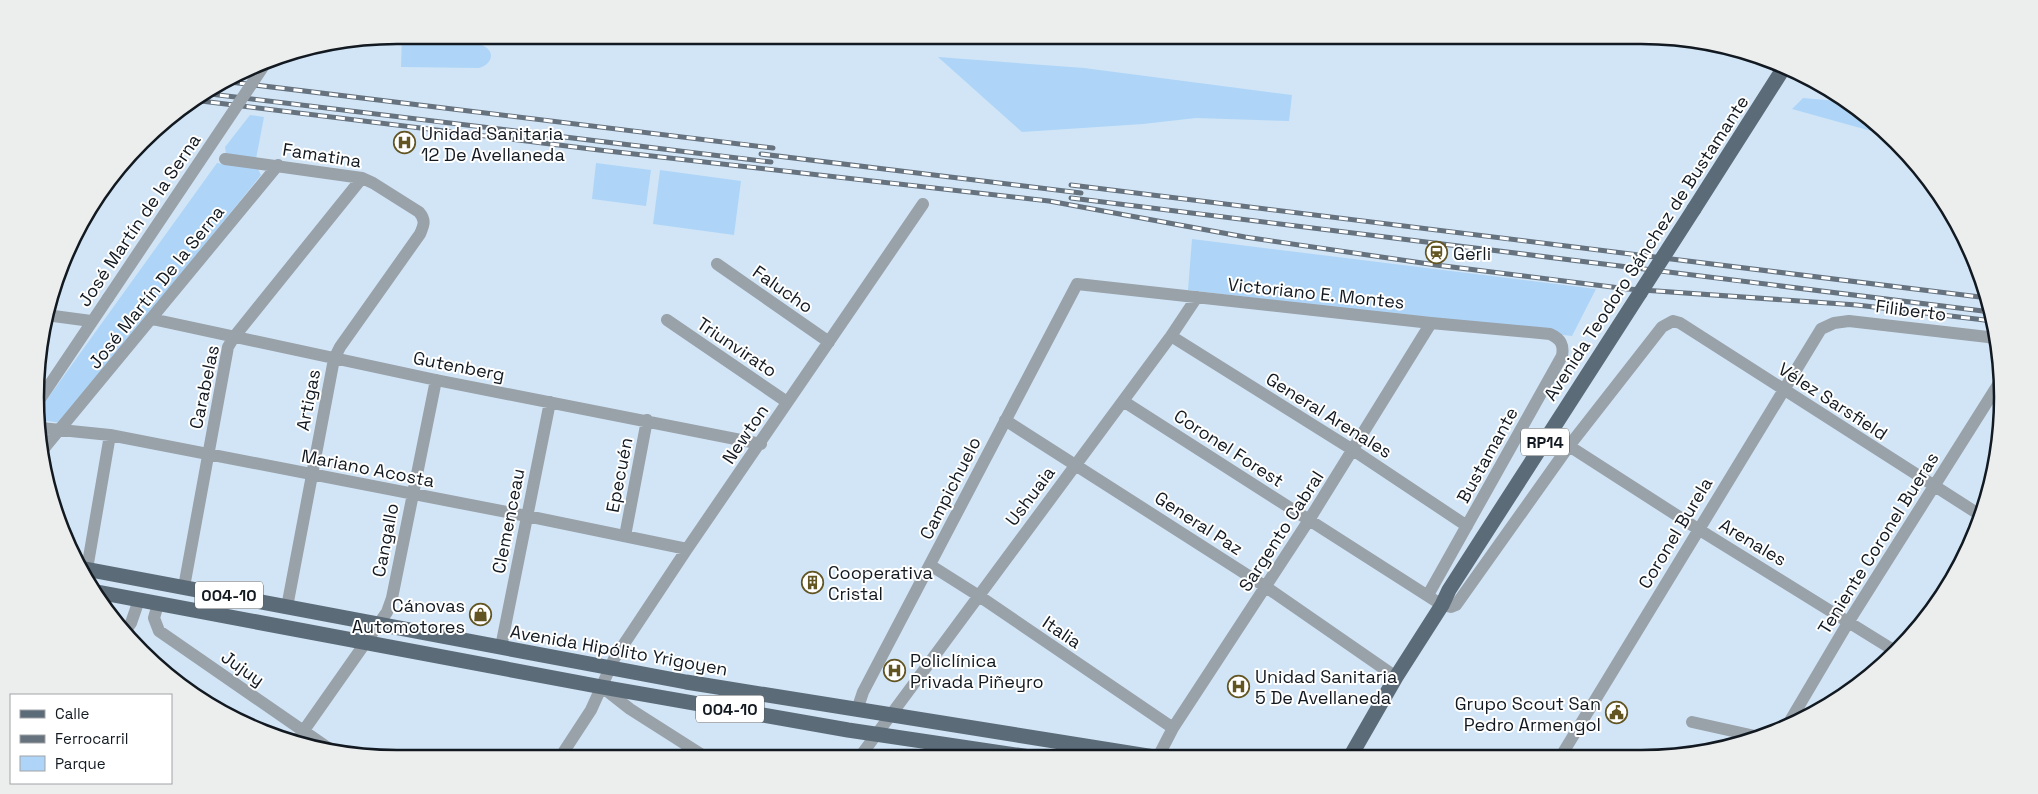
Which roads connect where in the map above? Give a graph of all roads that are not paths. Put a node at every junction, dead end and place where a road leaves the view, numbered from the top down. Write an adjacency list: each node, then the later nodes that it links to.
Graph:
1 (259, 72): 14 (street, José Martín de la Serna, bridge)
2 (1780, 73): 61 (main road, Avenida Teodoro Sánchez de Bustamante / RP14, bridge)
3 (226, 159): 4 (street, Famatina)
4 (278, 165): 5 (street, Famatina); 12 (street, José Martín De la Serna)
5 (362, 178): 7 (street, Famatina); 19 (street, Carabelas)
6 (924, 204): 21 (street, Newton)
7 (424, 225): 22 (street, Artigas)
8 (718, 264): 21 (street, Falucho)
9 (1077, 284): 10 (street, Victoriano E. Montes); 31 (street, Campichuelo)
10 (1197, 297): 15 (street, Victoriano E. Montes); 18 (street, Ushuaia)
11 (54, 316): 14 (street)
12 (152, 319): 19 (street, Gutenberg); 33 (street, José Martín De la Serna)
13 (667, 320): 29 (street, Triunvirato)
14 (91, 321): 26 (street, José Martín de la Serna)
15 (1431, 323): 17 (street, Victoriano E. Montes); 38 (street, Sargento Cabral)
16 (1820, 329): 20 (street, Filiberto); 24 (street, Coronel Burela)
17 (1550, 334): 47 (street, Bustamante)
18 (1171, 336): 27 (street, Ushuaia); 38 (street, General Arenales)
19 (234, 337): 22 (street, Gutenberg); 39 (street, Carabelas)
20 (1989, 337)
21 (828, 342): 29 (street, Newton)
22 (334, 359): 23 (street, Gutenberg); 41 (street, Artigas)
23 (436, 380): 28 (street, Gutenberg); 43 (street, Cangallo)
24 (1783, 390): 37 (street, Vélez Sarsfield); 42 (street, Vélez Sarsfield); 48 (street, Coronel Burela)
25 (1994, 392): 42 (street, Teniente Coronel Bueras)
26 (44, 393)
27 (1123, 401): 40 (street, Ushuaia); 46 (street, Coronel Forest)
28 (550, 402): 30 (street, Gutenberg); 45 (street, Clemenceau)
29 (787, 402): 35 (street, Newton)
30 (647, 420): 35 (street, Gutenberg); 49 (street, Epecuén)
31 (1005, 420): 40 (street, General Paz); 52 (street, Campichuelo)
32 (46, 428): 33 (street, Mariano Acosta)
33 (61, 430): 34 (street, Mariano Acosta); 36 (street, José Martín De la Serna)
34 (110, 435): 39 (street, Mariano Acosta); 51 (street)
35 (761, 444): 50 (street, Newton)
36 (47, 446)
37 (1569, 446): 48 (street, Arenales); 61 (street)
38 (1353, 450): 46 (street, Sargento Cabral); 47 (street, General Arenales)
39 (208, 455): 41 (street, Mariano Acosta); 54 (street, Carabelas)
40 (1075, 465): 55 (street, General Paz); 58 (street, Ushuaia)
41 (311, 475): 43 (street, Mariano Acosta); 62 (street, Artigas)
42 (1935, 486): 44 (street, Vélez Sarsfield); 63 (street, Teniente Coronel Bueras)
43 (412, 494): 45 (street, Mariano Acosta); 64 (street, Cangallo)
44 (1976, 512)
45 (527, 516): 49 (street, Mariano Acosta); 67 (street, Clemenceau)
46 (1309, 520): 55 (street, Sargento Cabral); 57 (street, Coronel Forest)
47 (1466, 526): 57 (street, Bustamante)
48 (1698, 529): 63 (street, Arenales); 89 (street, Coronel Burela)
49 (625, 536): 50 (street, Mariano Acosta)
50 (687, 549): 69 (street, Newton)
51 (84, 561)
52 (930, 565): 58 (street, Italia); 72 (street, Campichuelo)
53 (88, 569): 54 (main road, Avenida Hipólito Yrigoyen / 004-10)
54 (184, 587): 62 (main road, Avenida Hipólito Yrigoyen / 004-10)
55 (1266, 587): 70 (street, General Paz); 76 (street, Sargento Cabral)
56 (104, 594): 59 (main road, 004-10)
57 (1428, 595): 61 (street, Coronel Forest)
58 (978, 596): 73 (street, Ushuaia); 76 (street, Italia)
59 (139, 600): 60 (main road, 004-10); 65 (street)
60 (158, 604): 66 (main road, 004-10); 77 (street, Jujuy)
61 (1442, 605): 70 (main road, Avenida Teodoro Sánchez de Bustamante / RP14)
62 (287, 606): 64 (main road, Avenida Hipólito Yrigoyen / 004-10)
63 (1850, 621): 68 (street, Arenales); 74 (street, Teniente Coronel Bueras)
64 (378, 624): 66 (street, Cangallo); 67 (main road, Avenida Hipólito Yrigoyen / 004-10)
65 (128, 627)
66 (366, 642): 71 (main road, 004-10); 77 (street, Cangallo)
67 (501, 647): 69 (main road, Avenida Hipólito Yrigoyen / 004-10)
68 (1890, 648)
69 (611, 668): 71 (street, Newton); 72 (main road, Avenida Hipólito Yrigoyen / 004-10)
70 (1396, 677): 88 (main road, Avenida Teodoro Sánchez de Bustamante / RP14)
71 (602, 687): 78 (main road, 004-10); 82 (street, Newton); 83 (street)
72 (857, 710): 73 (main road, Avenida Hipólito Yrigoyen / 004-10)
73 (890, 715): 78 (street, Ushuaia); 86 (main road, Avenida Hipólito Yrigoyen / 004-10)
74 (1793, 716)
75 (1692, 722): 79 (street)
76 (1173, 728): 87 (street, Sargento Cabral)
77 (304, 731): 80 (street, Cangallo); 81 (street, Jujuy)
78 (877, 734): 84 (street, Ushuaia); 85 (main road, 004-10)
79 (1747, 734)
80 (300, 736)
81 (318, 741)
82 (565, 750)
83 (694, 750)
84 (865, 750)
85 (979, 750)
86 (1110, 750)
87 (1162, 750)
88 (1354, 750)
89 (1565, 750)

